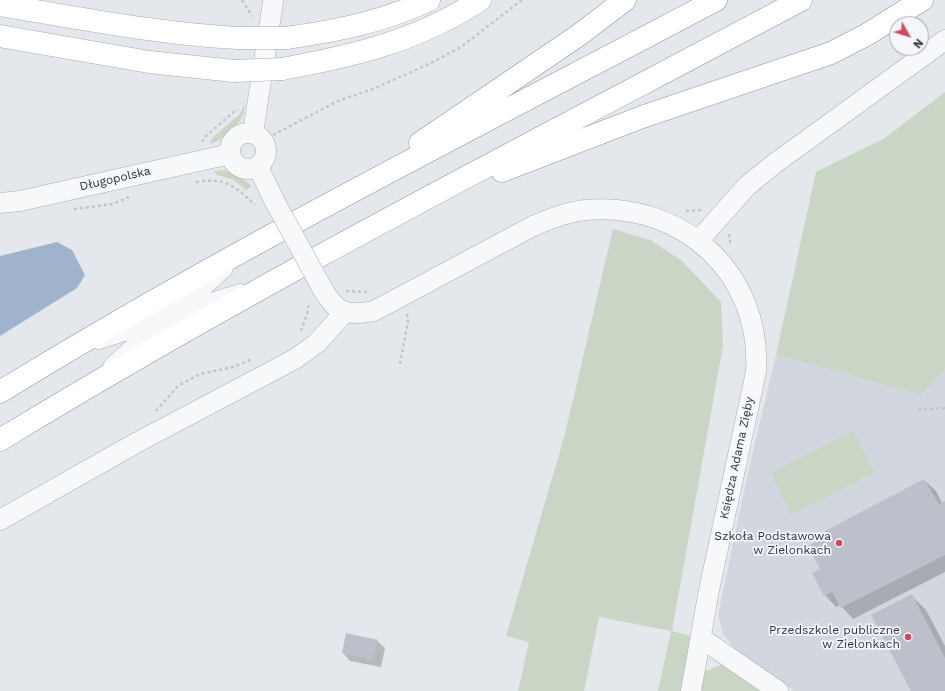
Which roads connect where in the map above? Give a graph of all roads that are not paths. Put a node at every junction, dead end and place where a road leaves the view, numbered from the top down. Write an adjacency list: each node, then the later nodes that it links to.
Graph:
1 (39, 0): 10 (main road)
2 (429, 0): 10 (main road, bridge)
3 (480, 0): 13 (main road, bridge)
4 (625, 0): 20 (main road)
5 (716, 0): 20 (main road)
6 (801, 0): 18 (main road)
7 (922, 0): 18 (main road)
8 (274, 1): 15 (street)
9 (0, 5): 10 (main road)
10 (79, 18)
11 (0, 36): 13 (main road)
12 (945, 40): 21 (street)
13 (39, 43): 14 (main road)
14 (0, 48)
15 (253, 133): 16 (street); 17 (street)
16 (230, 154): 17 (street); 19 (street, Długopolska)
17 (258, 167): 24 (street, bridge)
18 (438, 192): 23 (main road)
19 (0, 203)
20 (330, 204): 22 (main road)
21 (698, 241): 24 (street, Księdza Adama Zięby); 31 (street, Księdza Adama Zięby)
22 (242, 250): 25 (street); 26 (main road)
23 (263, 286): 25 (street); 27 (main road)
24 (344, 313): 30 (street)
25 (169, 316): 26 (street); 27 (street)
26 (74, 347): 28 (main road)
27 (97, 381): 29 (main road)
28 (0, 392)
29 (0, 440)
30 (0, 520)
31 (701, 638): 32 (street, Księdza Adama Zięby); 33 (street)
32 (691, 691)
33 (778, 691)

